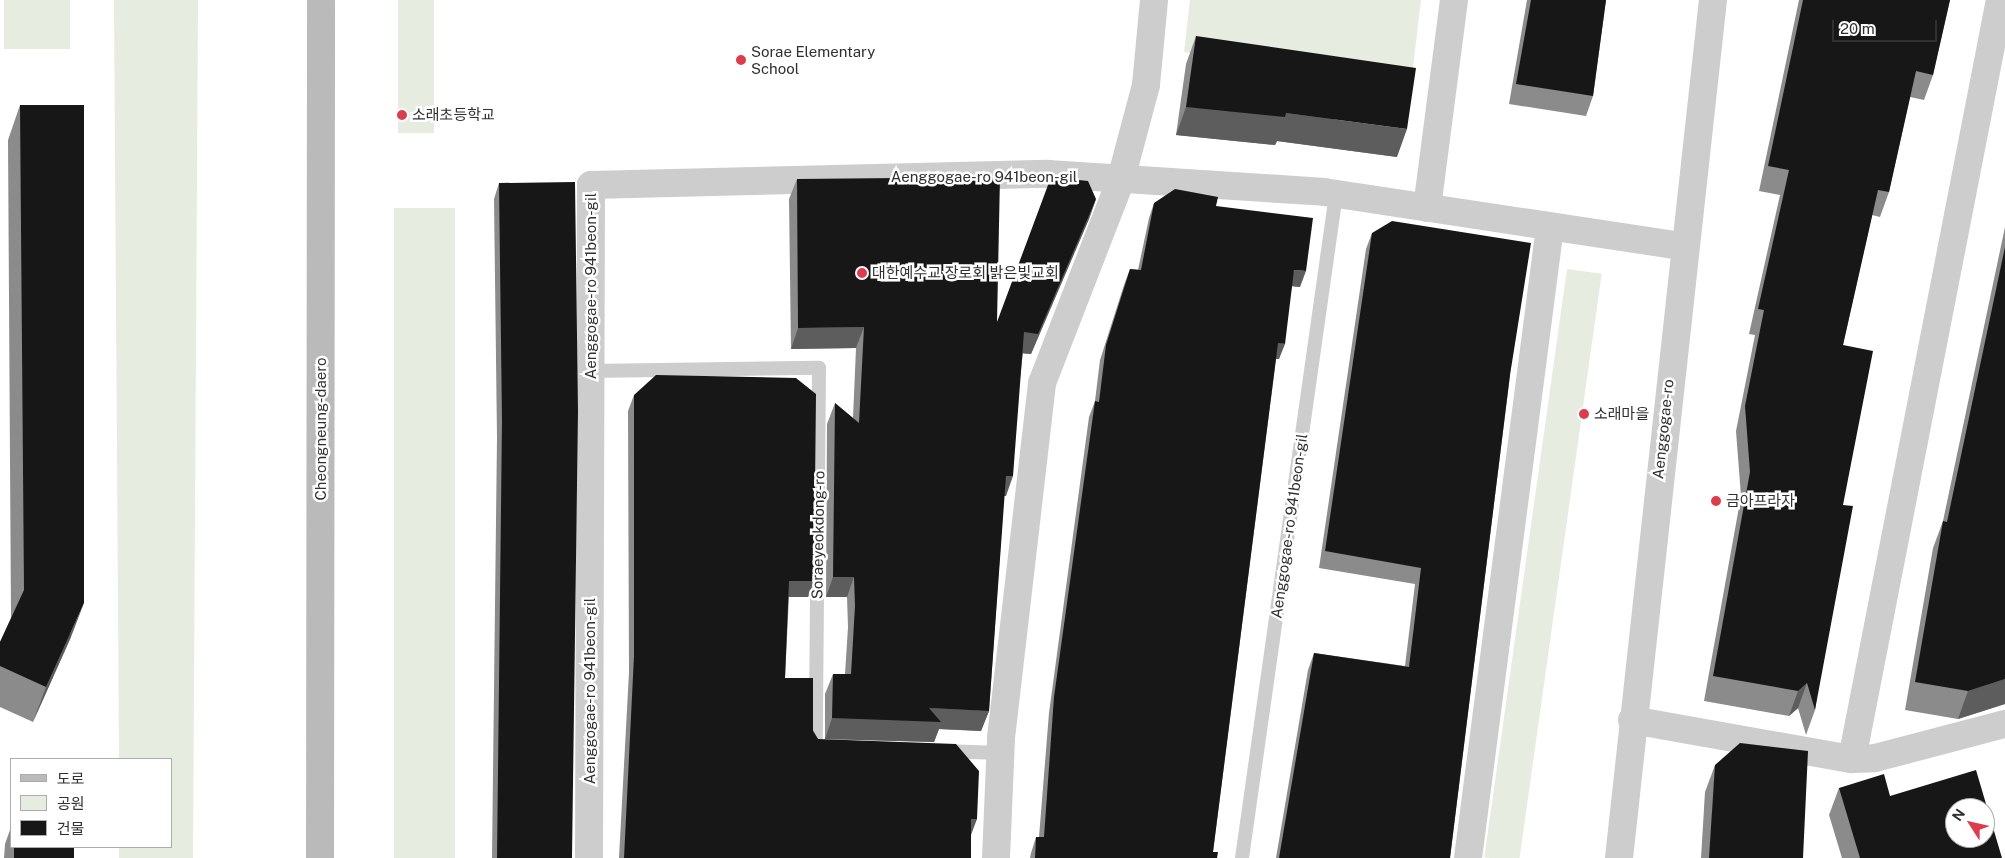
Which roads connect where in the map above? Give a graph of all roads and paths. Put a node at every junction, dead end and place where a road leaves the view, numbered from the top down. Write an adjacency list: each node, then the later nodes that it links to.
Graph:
1 (321, 0): 18 (main road, Cheongneung-daero)
2 (1154, 0): 6 (street)
3 (1454, 0): 8 (street)
4 (1713, 0): 10 (street, Aenggogae-ro)
5 (2000, 0): 17 (street)
6 (1121, 179): 7 (street, Aenggogae-ro 941beon-gil); 11 (street, Aenggogae-ro 941beon-gil); 16 (street)
7 (1336, 194): 8 (street, Aenggogae-ro 941beon-gil); 21 (lane, Aenggogae-ro 941beon-gil)
8 (1427, 208): 9 (street, Aenggogae-ro 941beon-gil)
9 (1550, 227): 10 (street, Aenggogae-ro 941beon-gil); 22 (street)
10 (1682, 246): 12 (street, Aenggogae-ro)
11 (590, 371): 14 (lane, Soraeyeokdong-ro); 19 (street, Aenggogae-ro 941beon-gil)
12 (1632, 720): 17 (street); 23 (street, Aenggogae-ro)
13 (2005, 724): 17 (street)
14 (835, 748)
15 (932, 751): 16 (lane)
16 (1000, 753): 20 (street)
17 (1852, 759)
18 (320, 858)
19 (590, 858)
20 (996, 858)
21 (1242, 858)
22 (1468, 858)
23 (1619, 858)

